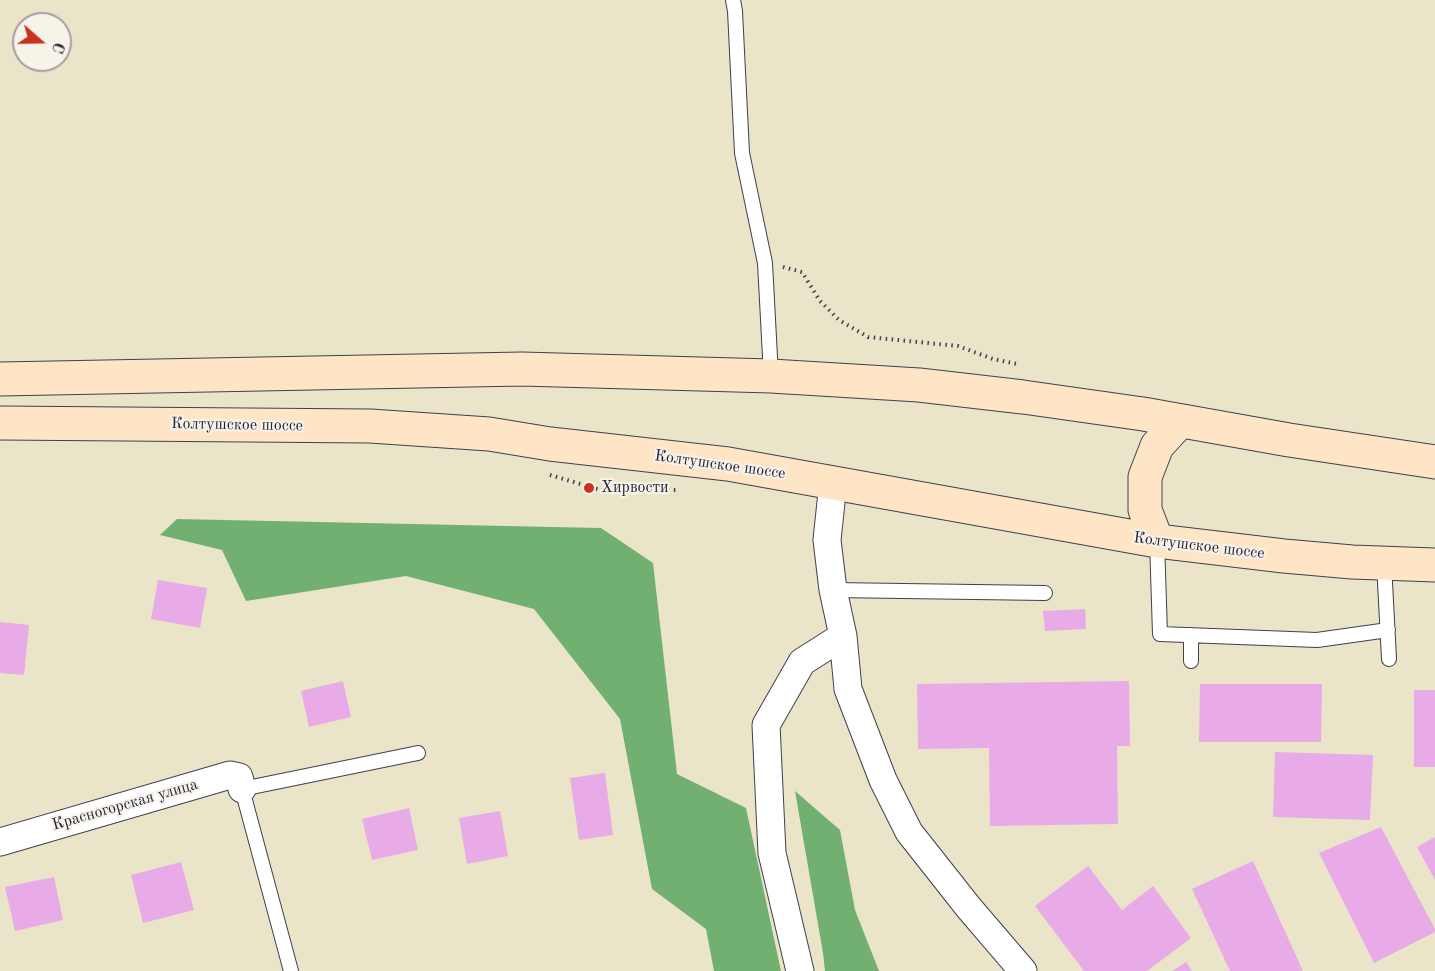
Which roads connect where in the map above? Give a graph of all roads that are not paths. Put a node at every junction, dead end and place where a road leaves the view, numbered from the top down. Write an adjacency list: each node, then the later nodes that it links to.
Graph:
1 (733, 0): 2 (lane)
2 (771, 376): 3 (main road); 4 (main road)
3 (0, 380)
4 (1180, 421): 6 (main road); 8 (main road)
5 (0, 423): 7 (main road, Колтушское шоссе)
6 (1435, 462)
7 (832, 483): 8 (main road, Колтушское шоссе); 11 (street)
8 (1157, 541): 9 (main road, Колтушское шоссе); 14 (lane)
9 (1384, 563): 10 (main road, Колтушское шоссе); 13 (lane)
10 (1435, 565)
11 (833, 590): 12 (lane); 15 (street)
12 (1045, 593)
13 (1388, 630): 14 (lane); 16 (lane)
14 (1191, 635): 17 (lane)
15 (843, 636): 22 (street); 23 (street)
16 (1389, 659)
17 (1191, 661)
18 (418, 753): 19 (lane)
19 (242, 789): 20 (street, Красногорская улица); 21 (lane)
20 (0, 842)
21 (291, 971)
22 (800, 971)
23 (1023, 971)

